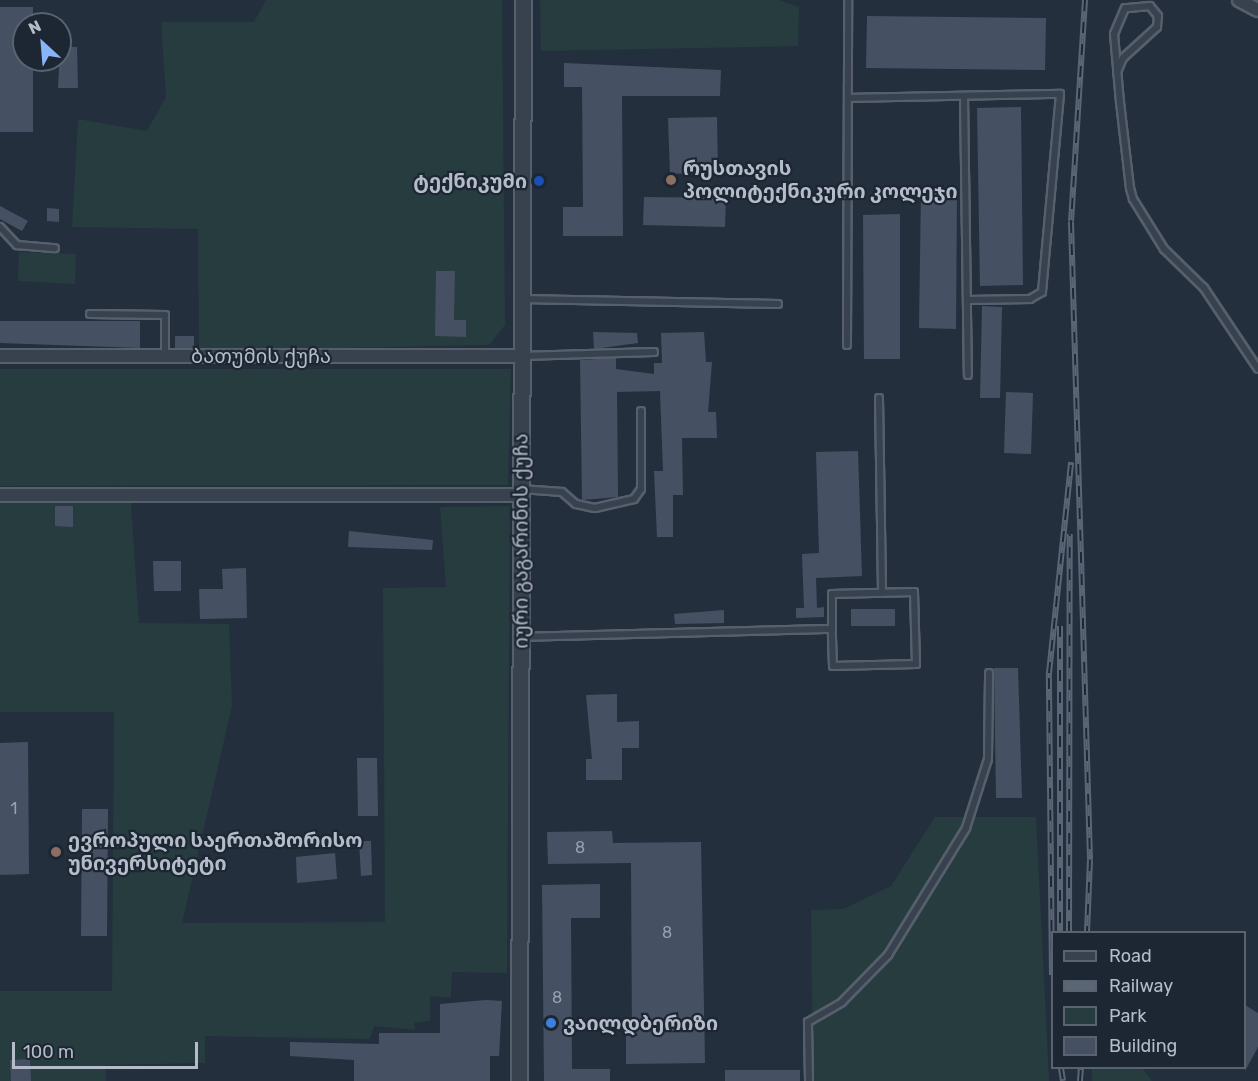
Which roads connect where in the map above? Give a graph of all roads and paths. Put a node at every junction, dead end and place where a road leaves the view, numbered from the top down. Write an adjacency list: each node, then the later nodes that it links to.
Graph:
1 (523, 0): 10 (street, იური გაგარინის ქუჩა)
2 (848, 0): 7 (lane)
3 (1239, 0): 4 (street)
4 (1258, 10)
5 (1117, 72): 5 (lane); 19 (lane)
6 (964, 96): 7 (lane); 11 (lane); 11 (lane)
7 (848, 98): 14 (lane)
8 (0, 227): 9 (lane)
9 (55, 248)
10 (522, 299): 12 (lane); 18 (street, იური გაგარინის ქუჩა)
11 (967, 300): 20 (lane)
12 (778, 304)
13 (90, 314): 17 (lane)
14 (847, 345)
15 (654, 352): 18 (lane)
16 (0, 356): 17 (street, ბათუმის ქუჩა)
17 (165, 356): 18 (street, ბათუმის ქუჩა)
18 (521, 356): 23 (street, იური გაგარინის ქუჩა)
19 (1258, 369)
20 (968, 375)
21 (879, 398): 25 (lane)
22 (641, 411): 23 (lane)
23 (521, 492): 24 (street); 27 (street, იური გაგარინის ქუჩა)
24 (0, 495)
25 (882, 593): 26 (lane); 26 (lane)
26 (832, 629): 27 (lane)
27 (520, 638): 29 (street, იური გაგარინის ქუჩა)
28 (989, 673): 30 (lane)
29 (519, 1081)
30 (809, 1081)

